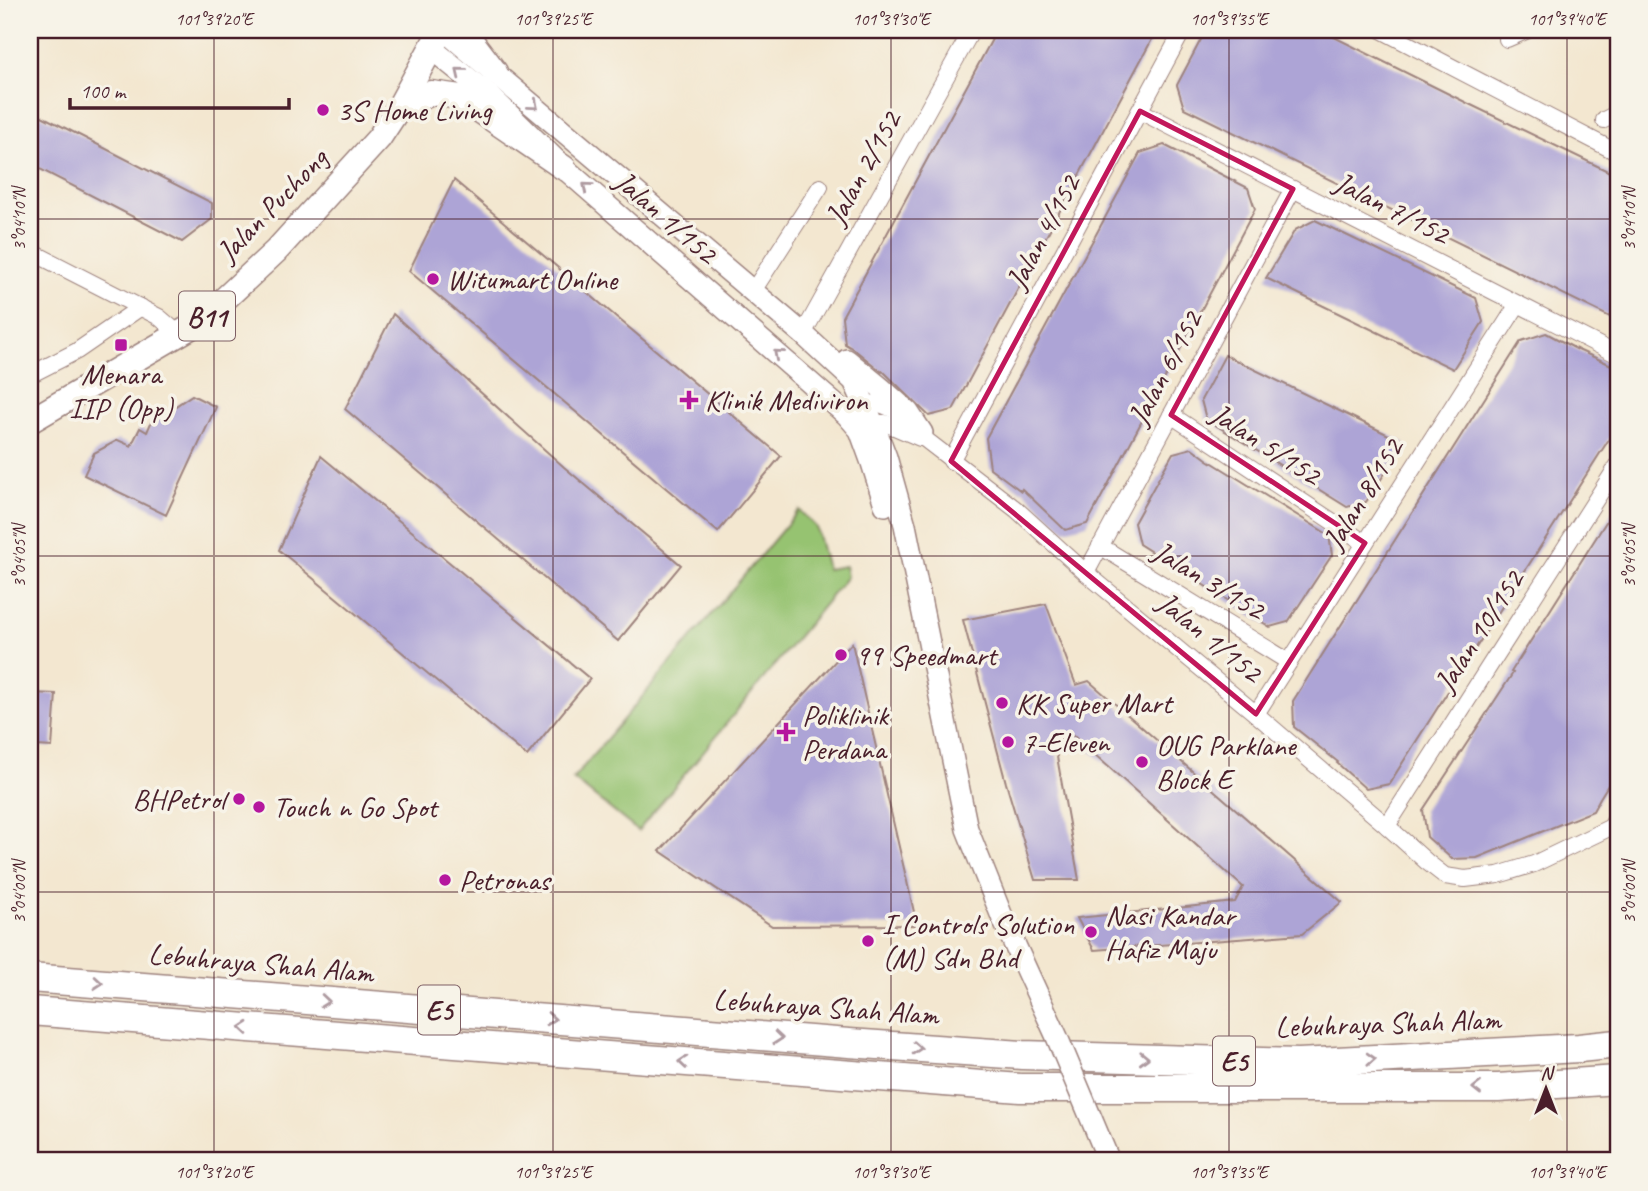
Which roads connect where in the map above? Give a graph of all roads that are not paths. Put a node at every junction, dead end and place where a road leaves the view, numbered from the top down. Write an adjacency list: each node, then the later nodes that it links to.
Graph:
1 (466, 30): 8 (main road)
2 (972, 30): 19 (street, Jalan 2/152)
3 (1184, 30): 10 (street, Jalan 4/152)
4 (1381, 30): 11 (street)
5 (1528, 30): 7 (street)
6 (439, 36): 8 (street, Jalan 1/152); 9 (main road, Jalan Puchong / B11); 12 (street, Jalan 1/152, one-way to 6)
7 (1507, 39)
8 (495, 72): 16 (street, Jalan 1/152, one-way to 16)
9 (398, 110): 12 (main road); 20 (main road, Jalan Puchong / B11)
10 (1140, 111): 14 (street, Jalan 7/152); 27 (street, Jalan 4/152)
11 (1618, 153)
12 (564, 168): 24 (street, Jalan 1/152, one-way to 12)
13 (820, 187): 16 (street)
14 (1293, 189): 17 (street, Jalan 7/152); 23 (street, Jalan 6/152)
15 (30, 251): 18 (street)
16 (753, 291): 19 (street, Jalan 1/152)
17 (1518, 304): 21 (street, Jalan 7/152); 29 (street, Jalan 8/152)
18 (141, 307): 20 (street); 22 (street)
19 (803, 334): 24 (street); 26 (street)
20 (180, 335): 25 (main road, Jalan Puchong / B11)
21 (1618, 355)
22 (30, 375)
23 (1171, 415): 29 (street, Jalan 5/152); 30 (street, Jalan 6/152)
24 (862, 419): 26 (street, Jalan 1/152); 36 (street)
25 (30, 421)
26 (924, 437): 27 (street, Jalan 1/152)
27 (951, 461): 31 (street, Jalan 1/152)
28 (1618, 465): 35 (street, Jalan 10/152)
29 (1365, 543): 32 (street, Jalan 8/152)
30 (1100, 546): 31 (street, Jalan 6/152); 32 (street, Jalan 3/152)
31 (1086, 573): 33 (street, Jalan 1/152)
32 (1289, 662): 33 (street, Jalan 8/152)
33 (1256, 714): 35 (street, Jalan 1/152)
34 (1618, 815): 35 (street, Jalan 1/152)
35 (1387, 826)
36 (997, 921): 41 (street); 42 (street, bridge)
37 (30, 978): 39 (highway, Lebuhraya Shah Alam / E5, one-way to 39)
38 (30, 1011): 40 (highway, Lebuhraya Shah Alam / E5, one-way to 38)
39 (1618, 1044)
40 (1618, 1080)
41 (1096, 1161)
42 (1109, 1161)

